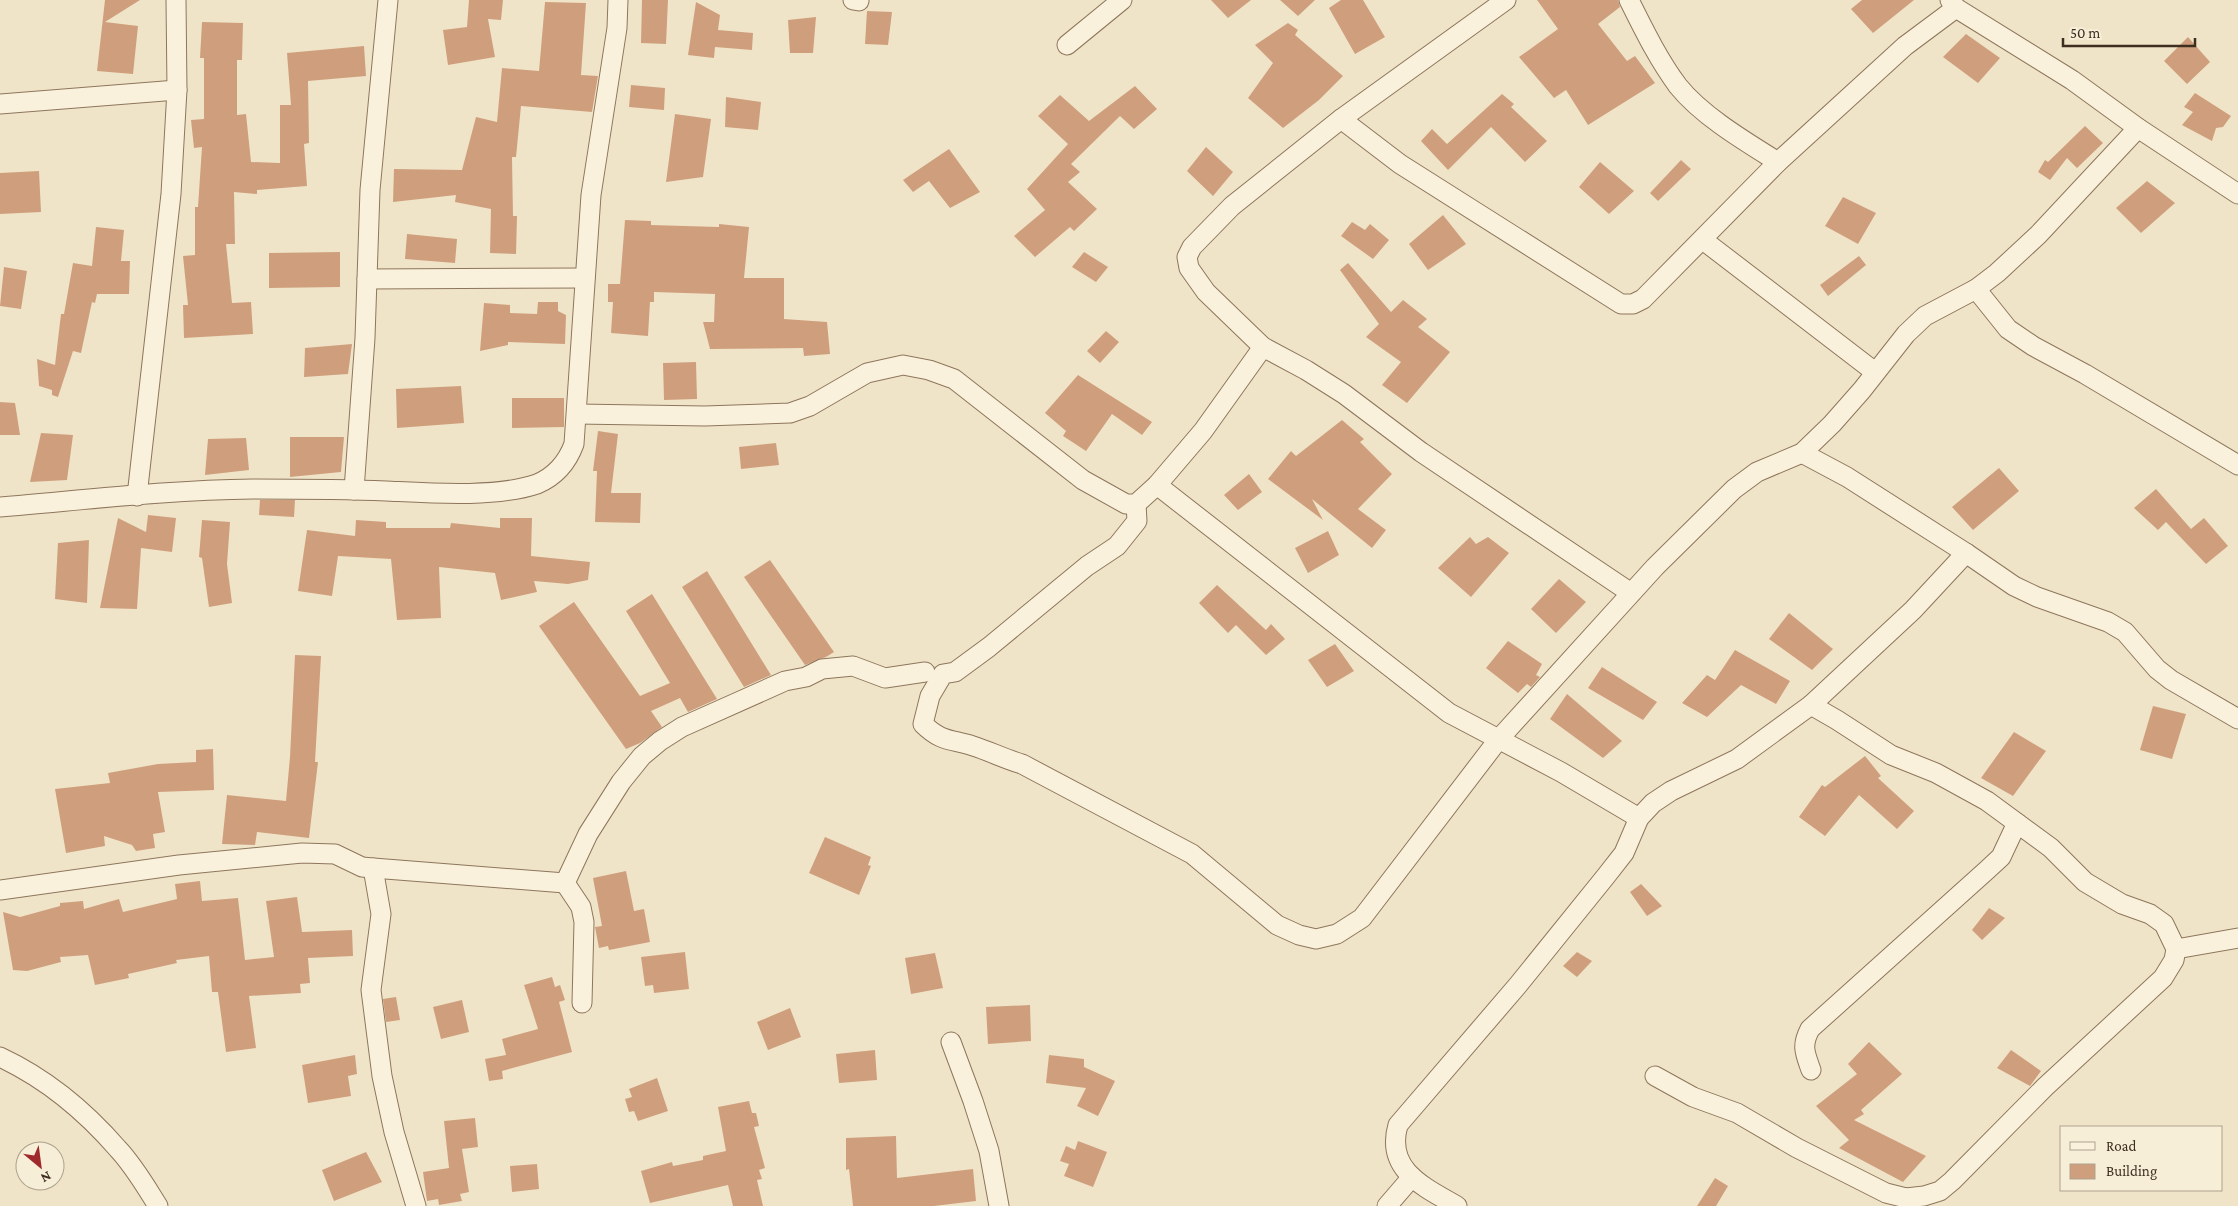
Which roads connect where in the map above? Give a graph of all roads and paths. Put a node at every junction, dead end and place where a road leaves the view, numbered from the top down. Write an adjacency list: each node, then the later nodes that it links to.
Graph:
1 (176, 0): 11 (street)
2 (388, 0): 19 (street)
3 (618, 0): 18 (street)
4 (853, 0): 8 (street)
5 (1122, 0): 10 (street)
6 (1506, 0): 13 (street)
7 (1629, 0): 15 (street)
8 (859, 1)
9 (1953, 4): 14 (street); 15 (street)
10 (1067, 45)
11 (177, 90): 12 (street); 28 (street)
12 (0, 104)
13 (1342, 119): 17 (street); 21 (street)
14 (2138, 128): 16 (street); 20 (street)
15 (1778, 162): 17 (street)
16 (2238, 194)
17 (1703, 240): 22 (street)
18 (585, 278): 19 (street); 23 (street)
19 (367, 279): 27 (street)
20 (1976, 289): 22 (street); 25 (street)
21 (1263, 347): 26 (street); 32 (street)
22 (1875, 372): 24 (street)
23 (577, 414): 27 (street); 29 (street)
24 (1802, 453): 31 (street); 32 (street)
25 (2238, 465)
26 (1157, 485): 29 (street); 36 (street)
27 (354, 490): 28 (street)
28 (137, 496): 30 (street)
29 (1136, 504): 36 (street)
30 (0, 507)
31 (1966, 553): 34 (street); 35 (street)
32 (1631, 593): 36 (street)
33 (925, 672): 40 (street)
34 (1811, 705): 37 (street); 38 (street)
35 (2238, 719)
36 (1498, 740): 37 (street)
37 (1639, 818): 49 (street)
38 (2017, 823): 43 (street); 47 (street)
39 (373, 868): 40 (street); 41 (street); 51 (street)
40 (565, 883): 44 (street)
41 (0, 890)
42 (2238, 938): 43 (street)
43 (2176, 949): 48 (street)
44 (582, 1003)
45 (951, 1042): 52 (street)
46 (0, 1057): 50 (street)
47 (1812, 1070)
48 (1655, 1076)
49 (1412, 1177): 53 (street); 54 (street)
50 (158, 1206)
51 (416, 1206)
52 (999, 1206)
53 (1386, 1206)
54 (1457, 1206)

